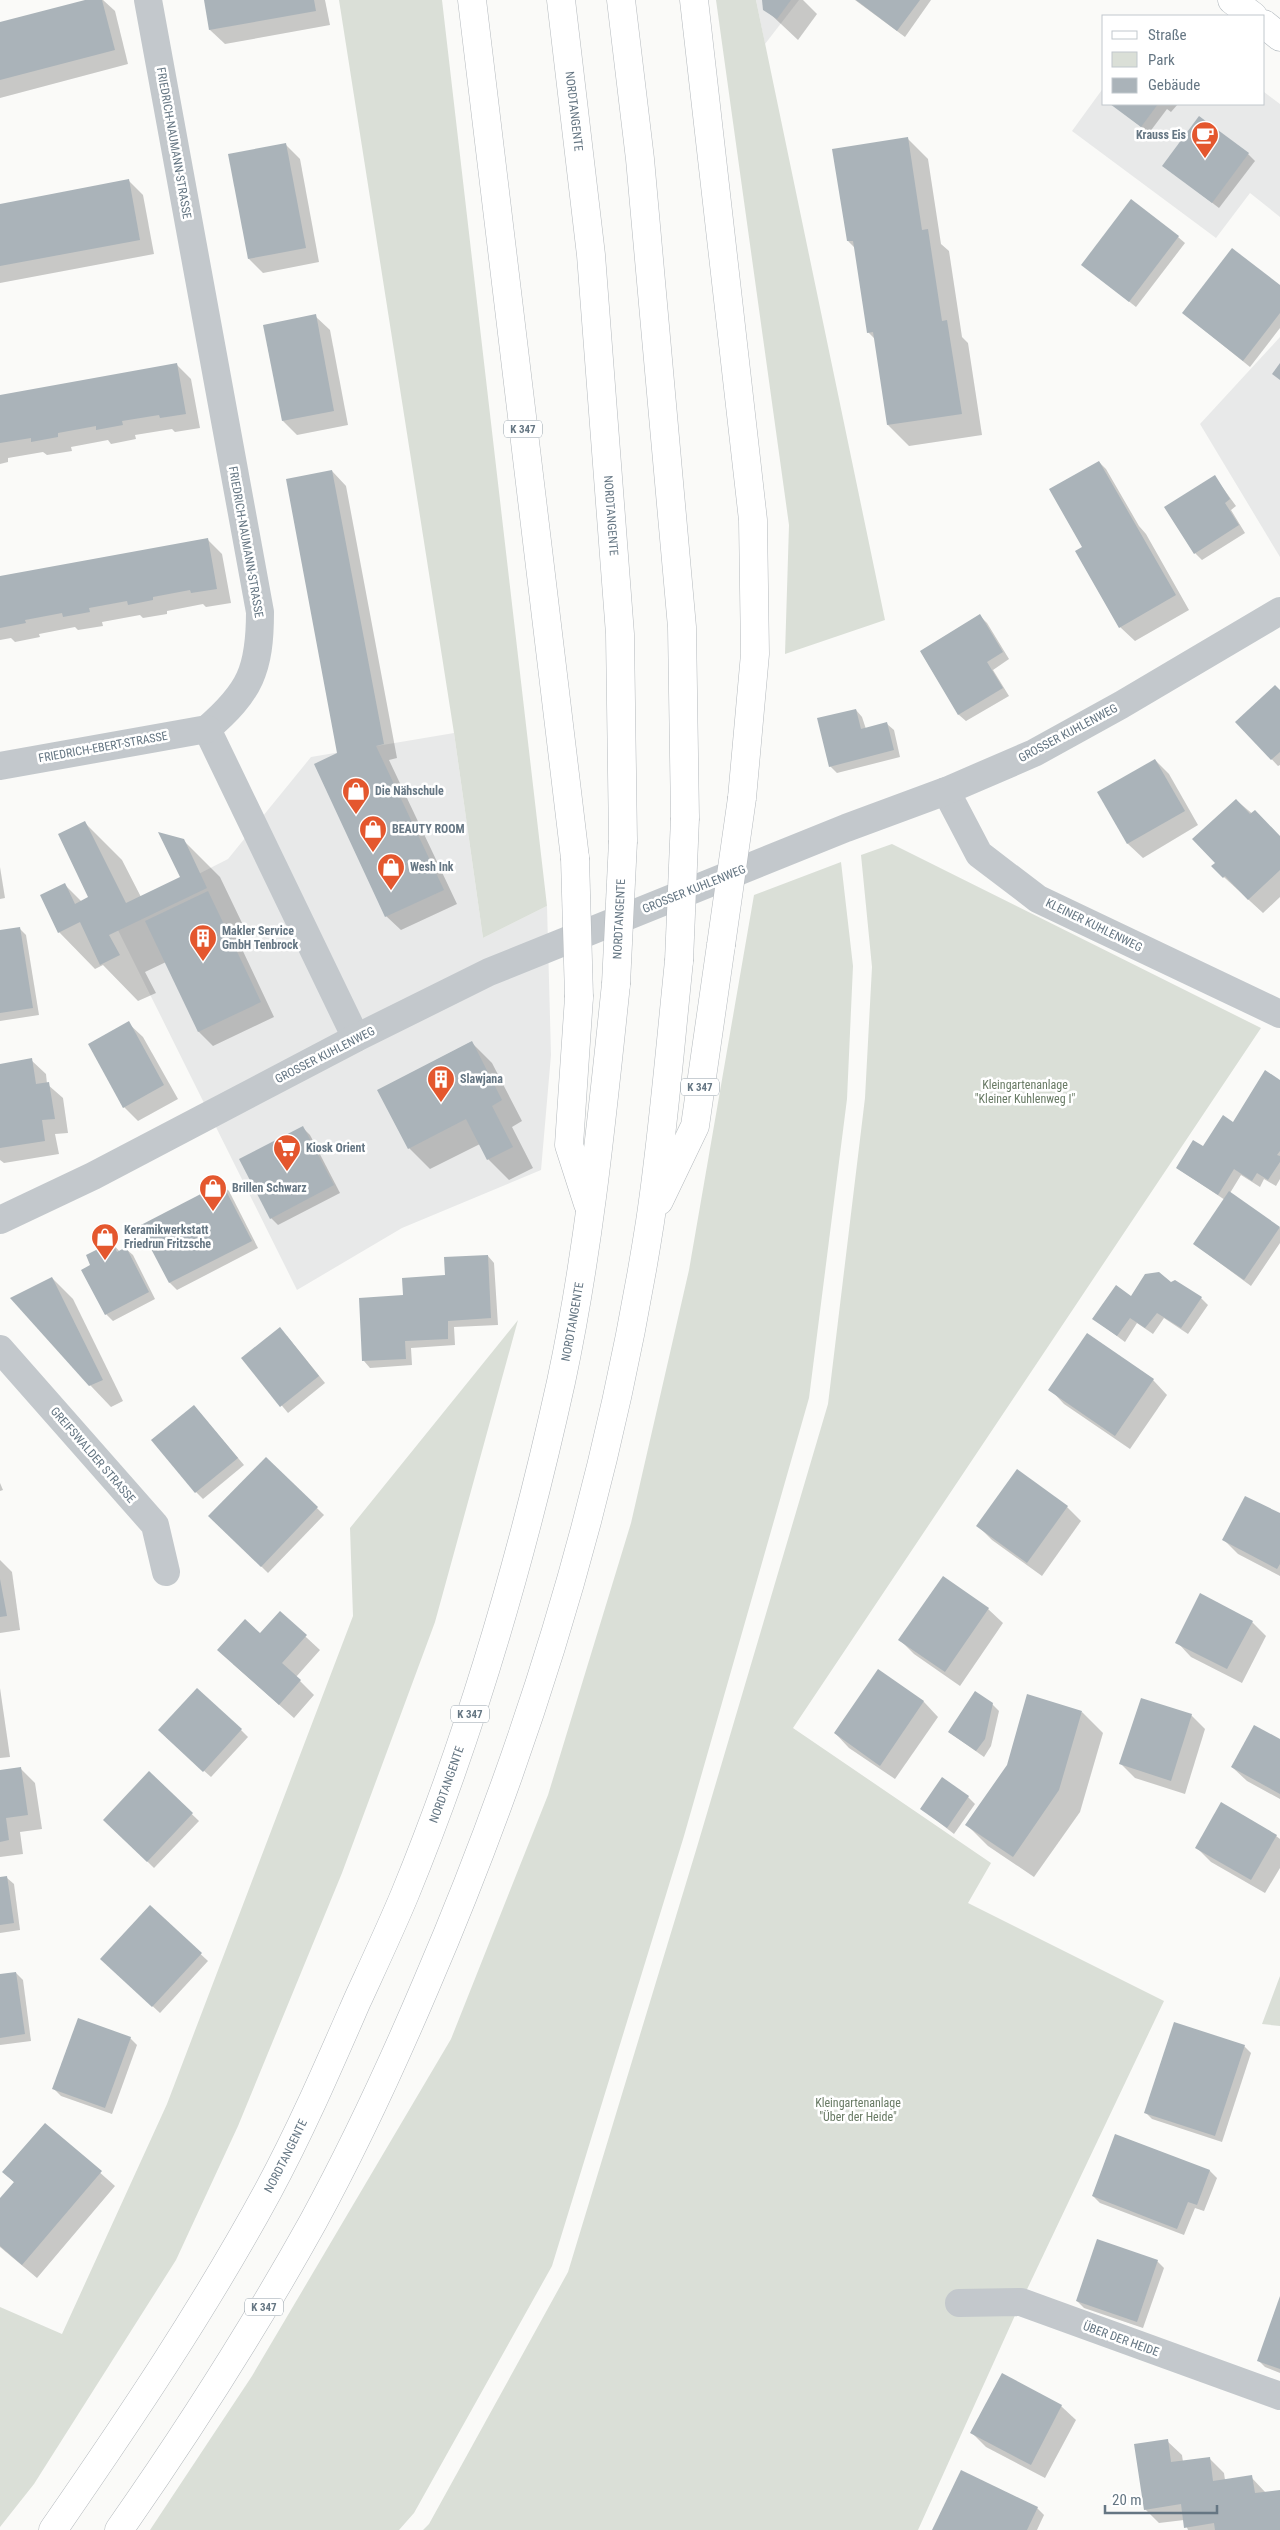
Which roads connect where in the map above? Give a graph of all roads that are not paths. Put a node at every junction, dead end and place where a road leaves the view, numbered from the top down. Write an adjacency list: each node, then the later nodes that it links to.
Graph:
1 (148, 0): 11 (street, FRIEDRICH-NAUMANN-STRASSE)
2 (472, 0): 16 (main road, K 347, bridge)
3 (561, 0): 16 (main road, NORDTANGENTE / K 347, bridge)
4 (621, 0): 18 (main road, K 347, bridge)
5 (694, 0): 18 (main road, K 347, bridge)
6 (1232, 0): 7 (main road)
7 (1252, 15)
8 (1265, 25): 9 (main road)
9 (1280, 37)
10 (1280, 611): 13 (street, GROSSER KUHLENWEG)
11 (207, 729): 12 (street, FRIEDRICH-EBERT-STRASSE); 15 (street)
12 (0, 766)
13 (946, 791): 14 (street, KLEINER KUHLENWEG); 15 (street, GROSSER KUHLENWEG)
14 (1280, 1014)
15 (356, 1038): 17 (street, GROSSER KUHLENWEG)
16 (590, 1212): 23 (main road, NORDTANGENTE / K 347)
17 (0, 1220)
18 (650, 1220): 24 (main road, K 347)
19 (0, 1349): 20 (street, GREIFSWALDER STRASSE)
20 (166, 1572)
21 (959, 2304): 22 (street, ÜBER DER HEIDE)
22 (1280, 2396)
23 (52, 2530)
24 (119, 2530)

